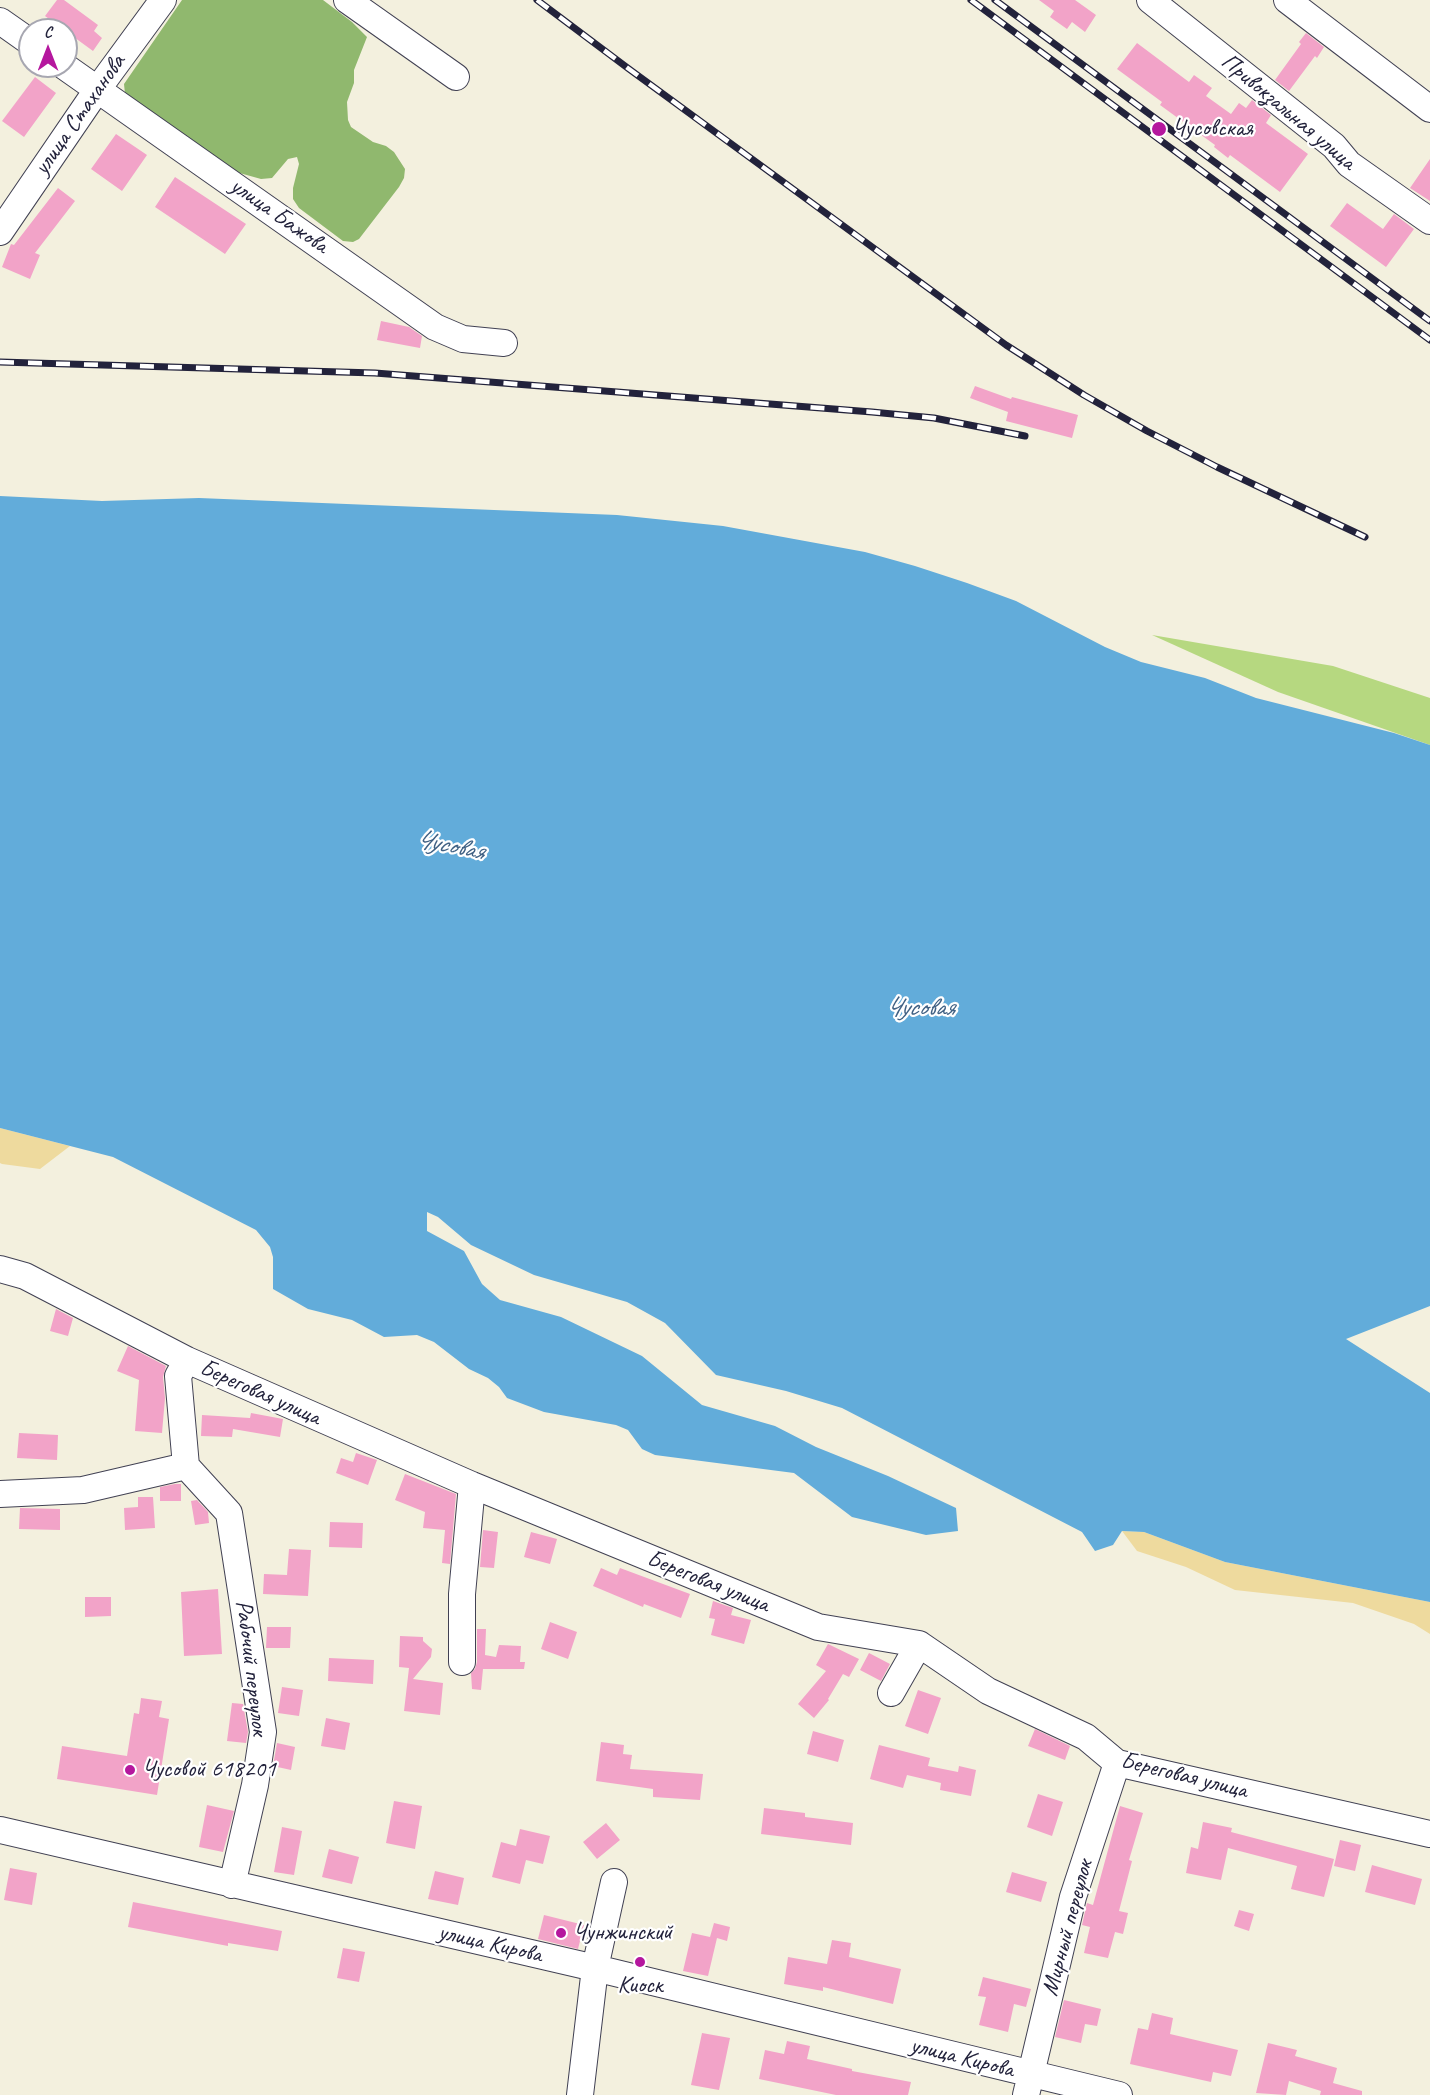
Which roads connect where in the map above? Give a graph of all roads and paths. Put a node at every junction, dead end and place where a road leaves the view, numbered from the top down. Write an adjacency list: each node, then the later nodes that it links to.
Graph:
1 (163, 0): 9 (street, улица Стаханова)
2 (347, 0): 8 (street)
3 (1150, 0): 11 (street, Привокзальная улица)
4 (1287, 0): 10 (street)
5 (0, 21): 6 (street)
6 (18, 34)
7 (78, 76): 9 (street, улица Бажова)
8 (456, 77)
9 (97, 90): 12 (street, улица Стаханова); 13 (street, улица Бажова)
10 (1430, 109)
11 (1430, 221)
12 (0, 232)
13 (504, 343)
14 (0, 1269): 15 (street, Береговая улица)
15 (187, 1360): 16 (street); 17 (street, Береговая улица)
16 (186, 1466): 18 (street); 26 (street, Рабочий переулок)
17 (472, 1485): 19 (street, Береговая улица); 20 (street)
18 (0, 1494)
19 (919, 1644): 21 (street); 22 (street, Береговая улица)
20 (462, 1662)
21 (891, 1694)
22 (1118, 1763): 24 (street, Береговая улица); 28 (street, Мирный переулок)
23 (0, 1830): 26 (street, улица Кирова)
24 (1430, 1834)
25 (614, 1882): 27 (street)
26 (232, 1885): 27 (street, улица Кирова)
27 (595, 1968): 28 (street, улица Кирова); 29 (street)
28 (1029, 2085): 30 (street, улица Кирова)
29 (580, 2095)
30 (1119, 2095)

